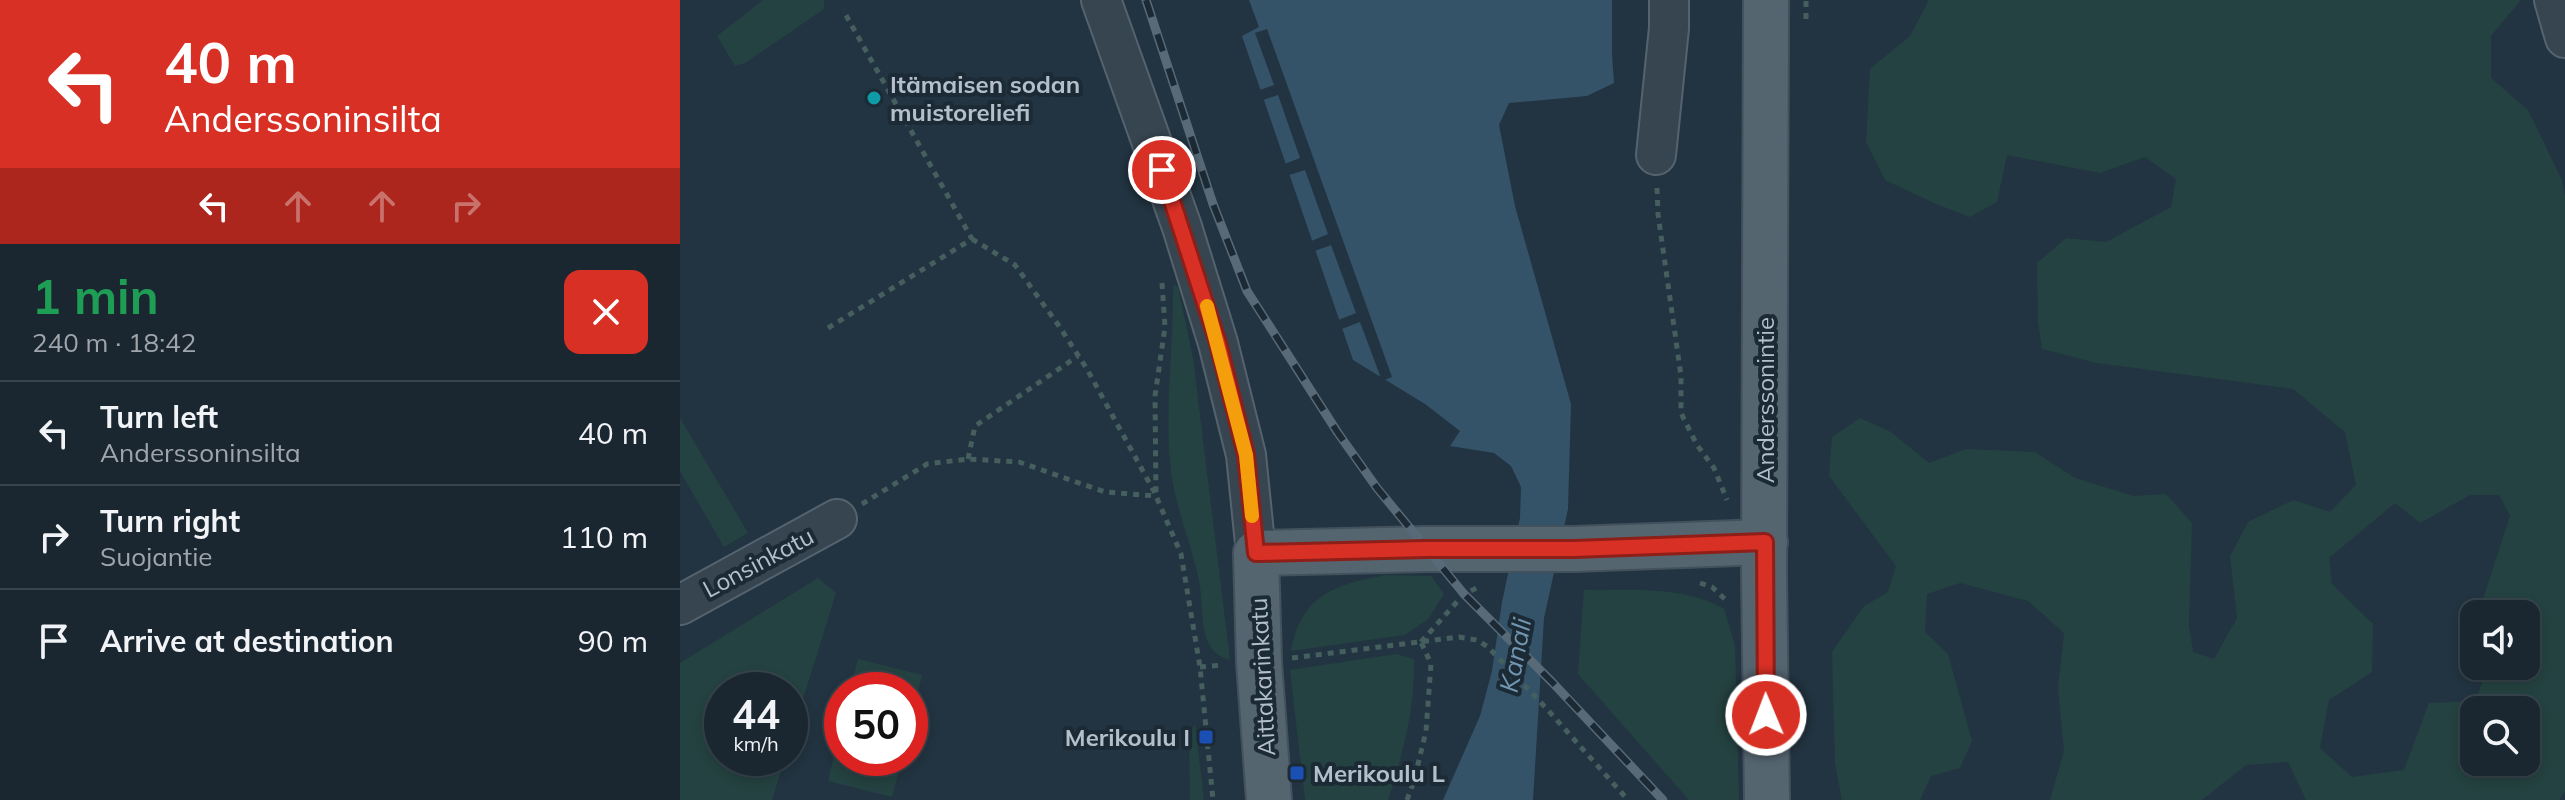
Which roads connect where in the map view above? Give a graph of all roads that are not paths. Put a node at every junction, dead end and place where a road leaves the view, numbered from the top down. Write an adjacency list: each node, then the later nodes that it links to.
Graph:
1 (1101, 0): 9 (street)
2 (1669, 0): 6 (street)
3 (1766, 0): 8 (main road, Anderssonintie)
4 (2554, 0): 5 (street)
5 (2565, 38)
6 (1656, 155)
7 (837, 519): 10 (street, Lonsinkatu)
8 (1755, 542): 9 (main road); 12 (main road, Anderssonintie)
9 (1256, 553): 11 (main road, Aittakarinkatu)
10 (680, 605)
11 (1269, 800)
12 (1767, 800)

